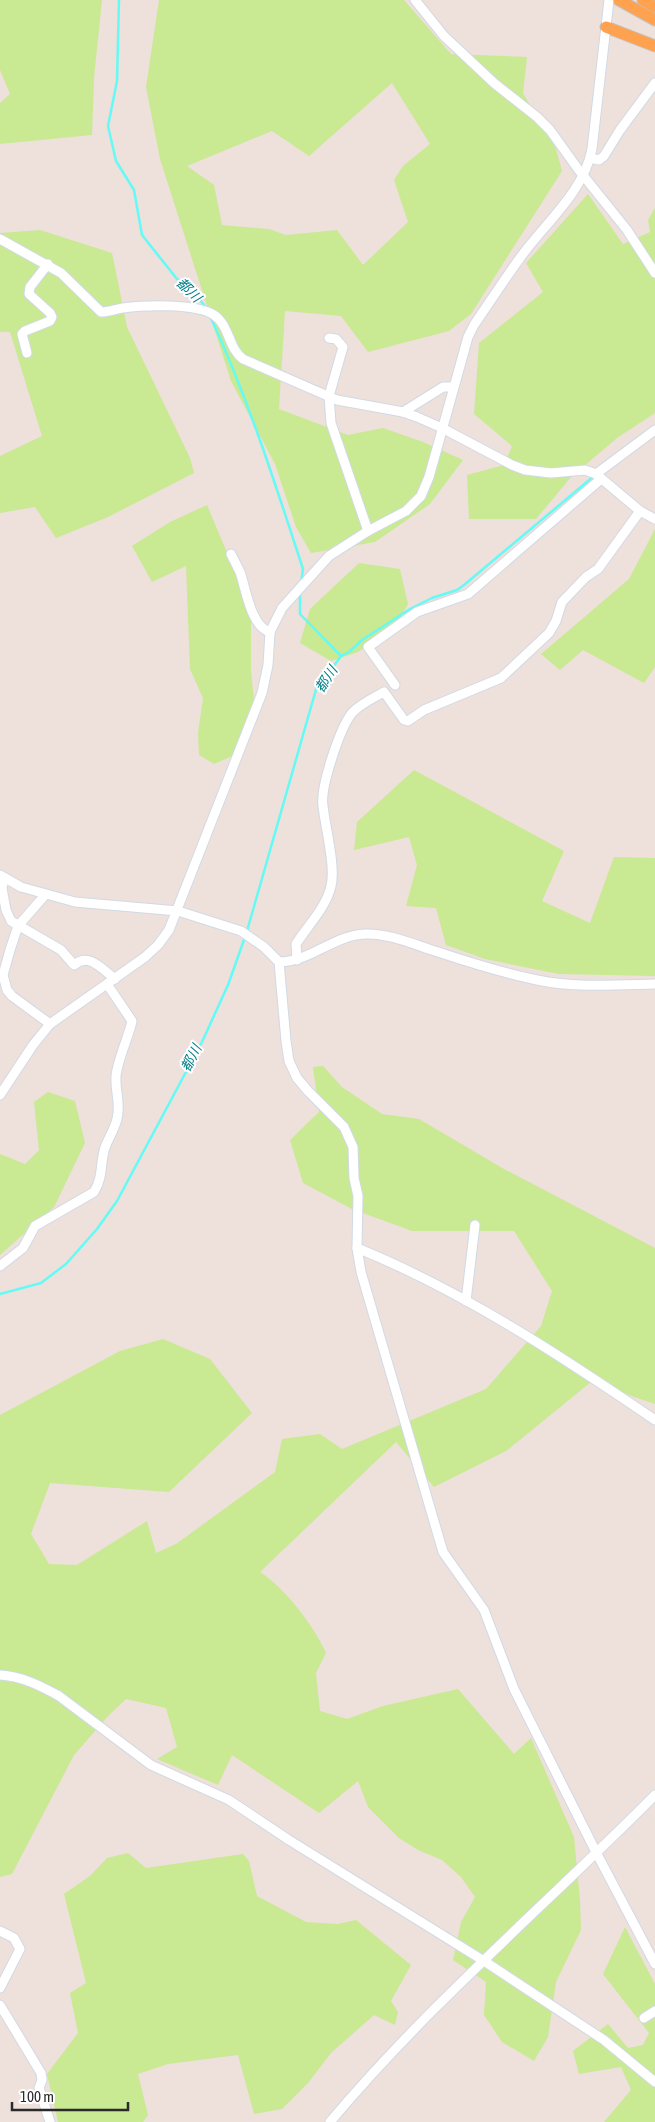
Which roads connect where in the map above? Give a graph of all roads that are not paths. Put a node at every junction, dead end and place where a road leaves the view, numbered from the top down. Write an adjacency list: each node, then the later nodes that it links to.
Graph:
1 (415, 0): 11 (street)
2 (610, 0): 7 (street)
3 (619, 0): 6 (main road)
4 (643, 0): 5 (main road)
5 (655, 7)
6 (655, 20)
7 (606, 27): 8 (main road); 10 (street)
8 (655, 46)
9 (655, 83): 10 (street)
10 (590, 158): 11 (street)
11 (583, 176): 14 (street); 17 (street)
12 (0, 239): 13 (street)
13 (48, 264): 16 (street); 18 (street)
14 (655, 273)
15 (329, 338): 18 (street)
16 (27, 353)
17 (453, 387): 19 (street); 20 (street)
18 (329, 396): 19 (street); 25 (street)
19 (403, 412): 20 (street)
20 (442, 428): 22 (street); 25 (street)
21 (655, 430): 22 (street)
22 (599, 476): 23 (street); 28 (street)
23 (640, 511): 24 (street); 33 (street)
24 (655, 519)
25 (368, 531): 27 (street)
26 (231, 554): 27 (street)
27 (270, 632): 31 (street)
28 (395, 686)
29 (2, 876): 30 (street); 32 (street)
30 (45, 895): 31 (street); 32 (street)
31 (178, 911): 34 (street); 36 (street)
32 (18, 926): 35 (street); 36 (street)
33 (297, 960): 34 (street); 37 (street)
34 (279, 962): 41 (street)
35 (2, 976): 38 (street)
36 (111, 981): 38 (street); 42 (street)
37 (655, 984)
38 (50, 1024): 39 (street)
39 (0, 1095)
40 (475, 1225): 43 (street)
41 (357, 1248): 43 (street); 47 (street)
42 (0, 1266)
43 (466, 1301): 44 (street)
44 (655, 1420)
45 (0, 1675): 49 (street)
46 (655, 1795): 47 (street)
47 (597, 1854): 49 (street); 50 (street)
48 (0, 1931): 51 (street)
49 (484, 1960): 55 (street); 57 (street)
50 (655, 1964)
51 (0, 1988)
52 (0, 2005): 56 (street)
53 (655, 2011): 54 (street)
54 (644, 2018)
55 (655, 2082)
56 (50, 2122)
57 (330, 2122)

